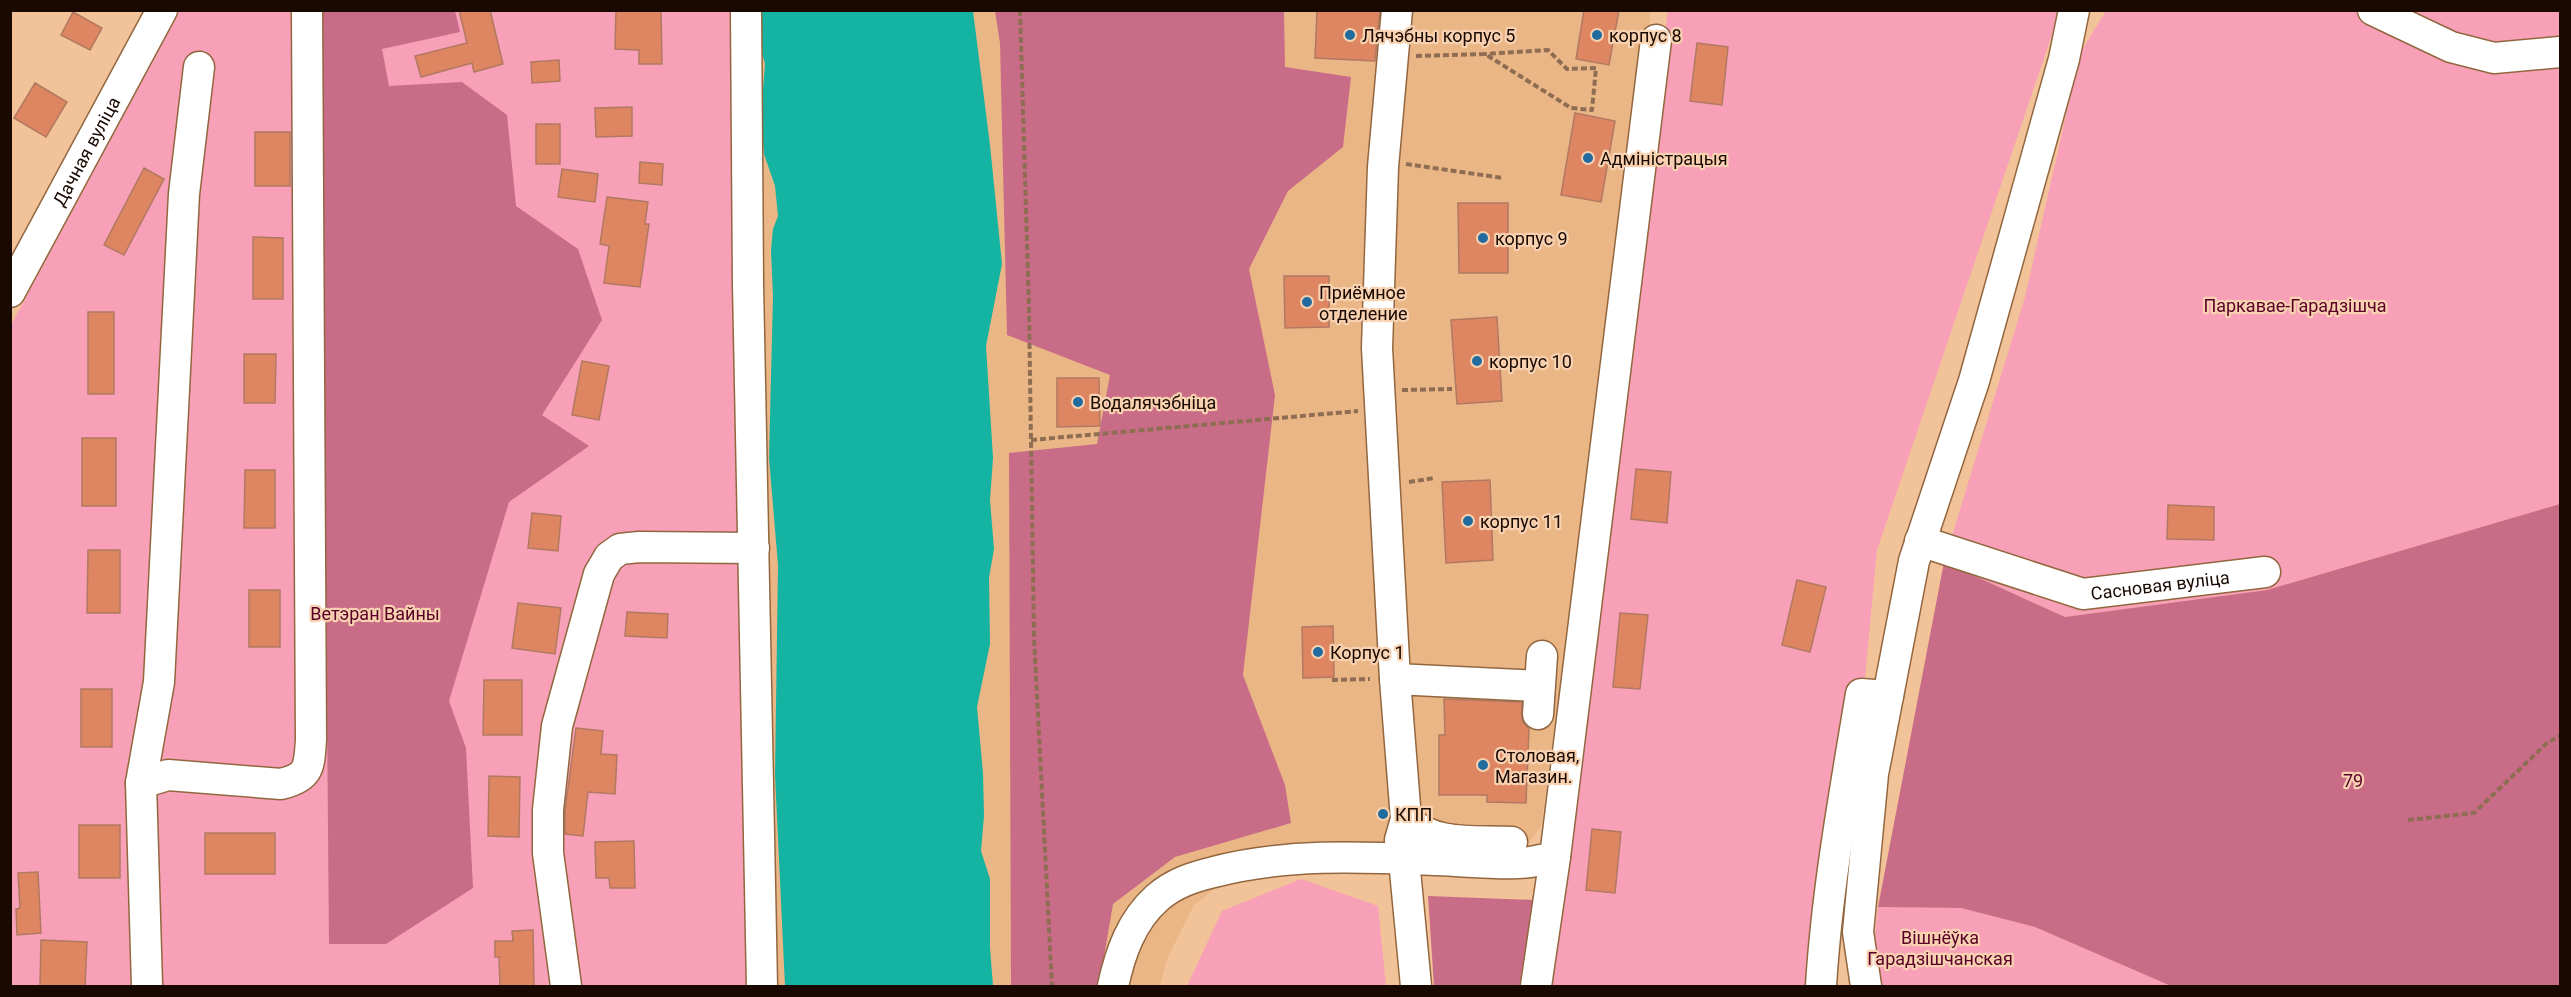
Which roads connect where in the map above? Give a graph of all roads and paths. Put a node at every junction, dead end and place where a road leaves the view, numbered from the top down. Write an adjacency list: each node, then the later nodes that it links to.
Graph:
1 (162, 10): 15 (street, Дачная вуліца)
2 (307, 10): 27 (street)
3 (746, 10): 20 (street)
4 (1020, 10): 18 (path)
5 (1397, 10): 11 (street)
6 (2074, 10): 19 (street)
7 (2373, 10): 9 (street)
8 (1656, 39): 31 (street)
9 (2560, 52)
10 (1485, 54): 10 (path); 11 (path)
11 (1394, 56): 13 (street)
12 (199, 67): 27 (street)
13 (1384, 160): 14 (path); 17 (street)
14 (1503, 178)
15 (10, 292)
16 (1452, 389): 17 (path)
17 (1380, 400): 18 (path); 23 (street)
18 (1031, 440): 36 (path)
19 (1920, 541): 21 (street, Сасновая вуліца); 25 (street)
20 (754, 548): 34 (street); 35 (street)
21 (2265, 572)
22 (1542, 656): 23 (street)
23 (1395, 679): 24 (path); 28 (street)
24 (1332, 680)
25 (1888, 696): 40 (street); 41 (street)
26 (2560, 736): 29 (path)
27 (141, 783): 33 (street)
28 (1406, 819): 30 (street); 32 (street)
29 (2408, 820)
30 (1512, 842)
31 (1556, 857): 32 (street); 39 (street)
32 (1404, 860): 37 (street); 38 (street)
33 (147, 987)
34 (566, 987)
35 (762, 987)
36 (1052, 987)
37 (1113, 987)
38 (1416, 987)
39 (1536, 987)
40 (1821, 987)
41 (1866, 987)

